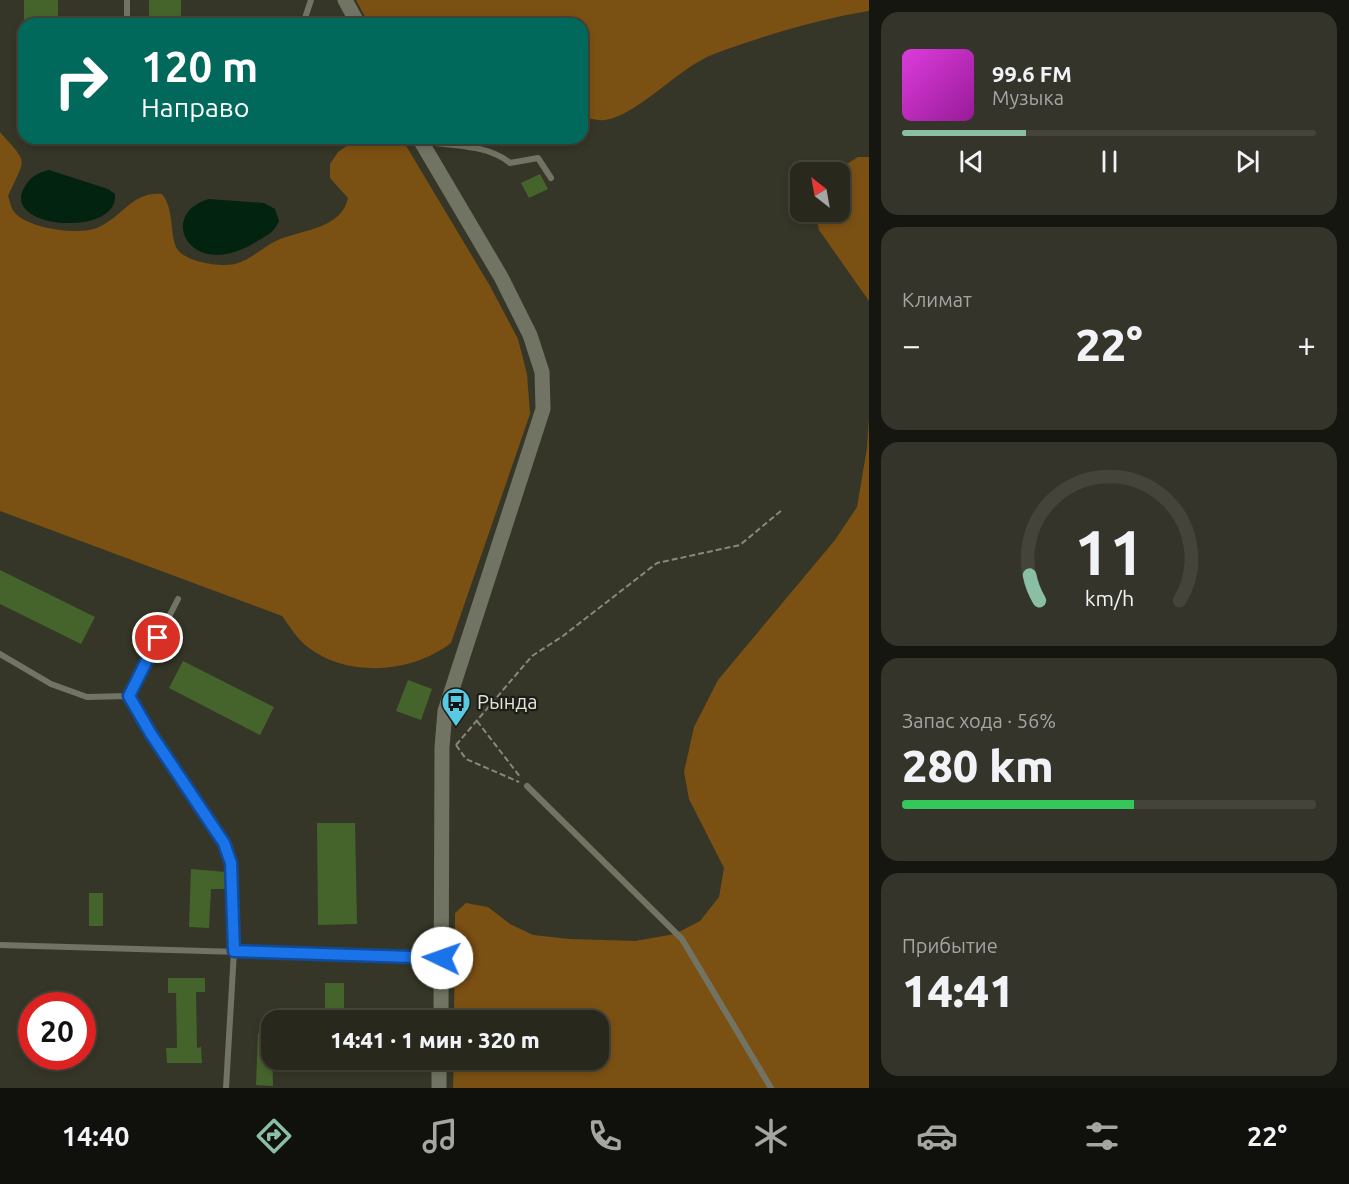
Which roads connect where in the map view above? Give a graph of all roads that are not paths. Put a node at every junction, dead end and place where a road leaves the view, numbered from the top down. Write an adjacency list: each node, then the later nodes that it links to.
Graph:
1 (127, 0): 4 (lane)
2 (311, 0): 5 (lane)
3 (345, 0): 6 (main road)
4 (127, 18)
5 (305, 18)
6 (355, 18)
7 (422, 144): 16 (main road)
8 (446, 144): 9 (lane)
9 (550, 178)
10 (178, 599): 12 (lane)
11 (0, 654): 12 (lane)
12 (129, 696): 15 (lane)
13 (527, 786): 21 (lane)
14 (0, 945): 15 (lane)
15 (234, 951): 16 (lane); 19 (lane)
16 (442, 958): 17 (main road)
17 (441, 1010)
18 (440, 1070): 20 (main road)
19 (226, 1088)
20 (439, 1088)
21 (771, 1088)

